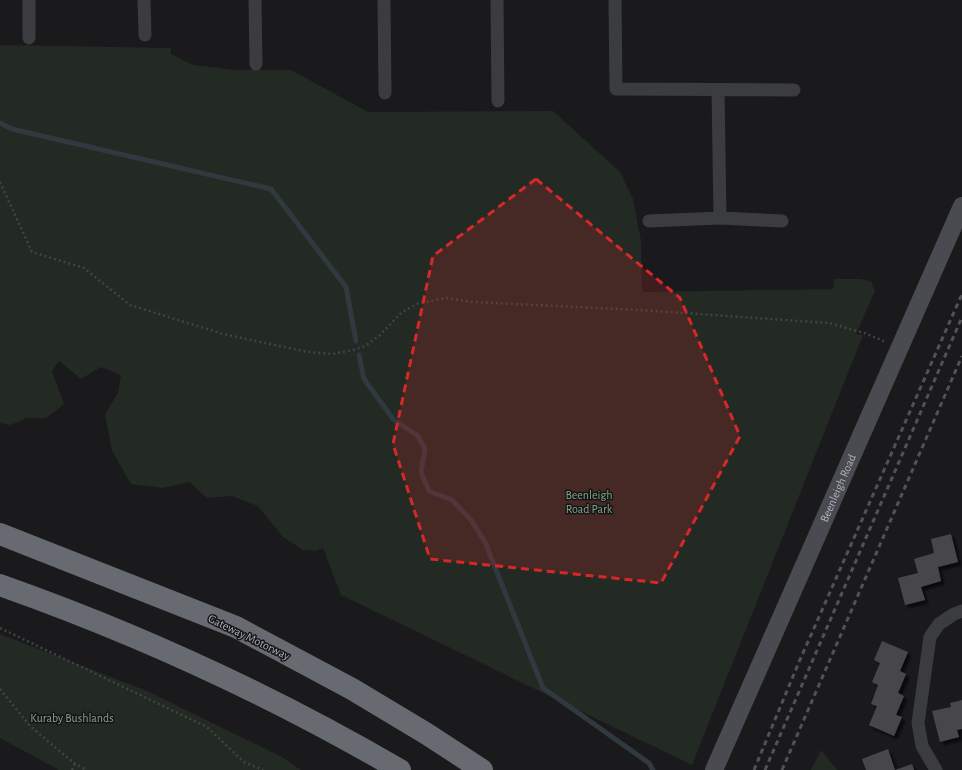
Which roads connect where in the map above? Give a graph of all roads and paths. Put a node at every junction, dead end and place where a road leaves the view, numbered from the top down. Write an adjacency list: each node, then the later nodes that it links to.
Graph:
1 (29, 0): 8 (street)
2 (144, 0): 7 (street)
3 (255, 0): 9 (street)
4 (384, 0): 12 (street)
5 (497, 0): 13 (street)
6 (615, 0): 10 (street)
7 (145, 36)
8 (30, 38)
9 (256, 64)
10 (718, 90): 11 (street); 16 (street)
11 (794, 90)
12 (386, 93)
13 (498, 101)
14 (0, 182): 19 (path)
15 (962, 206): 19 (main road, Beenleigh Road)
16 (720, 218): 17 (street); 18 (street)
17 (649, 221)
18 (782, 221)
19 (900, 347): 31 (main road, Beenleigh Road)
20 (0, 534): 30 (highway, Gateway Motorway)
21 (0, 585): 29 (highway)
22 (962, 611): 32 (street)
23 (0, 628): 28 (path)
24 (0, 689): 25 (path)
25 (75, 764): 26 (path); 27 (path)
26 (72, 770)
27 (87, 770)
28 (263, 770)
29 (400, 770)
30 (482, 770)
31 (714, 770)
32 (936, 770)

